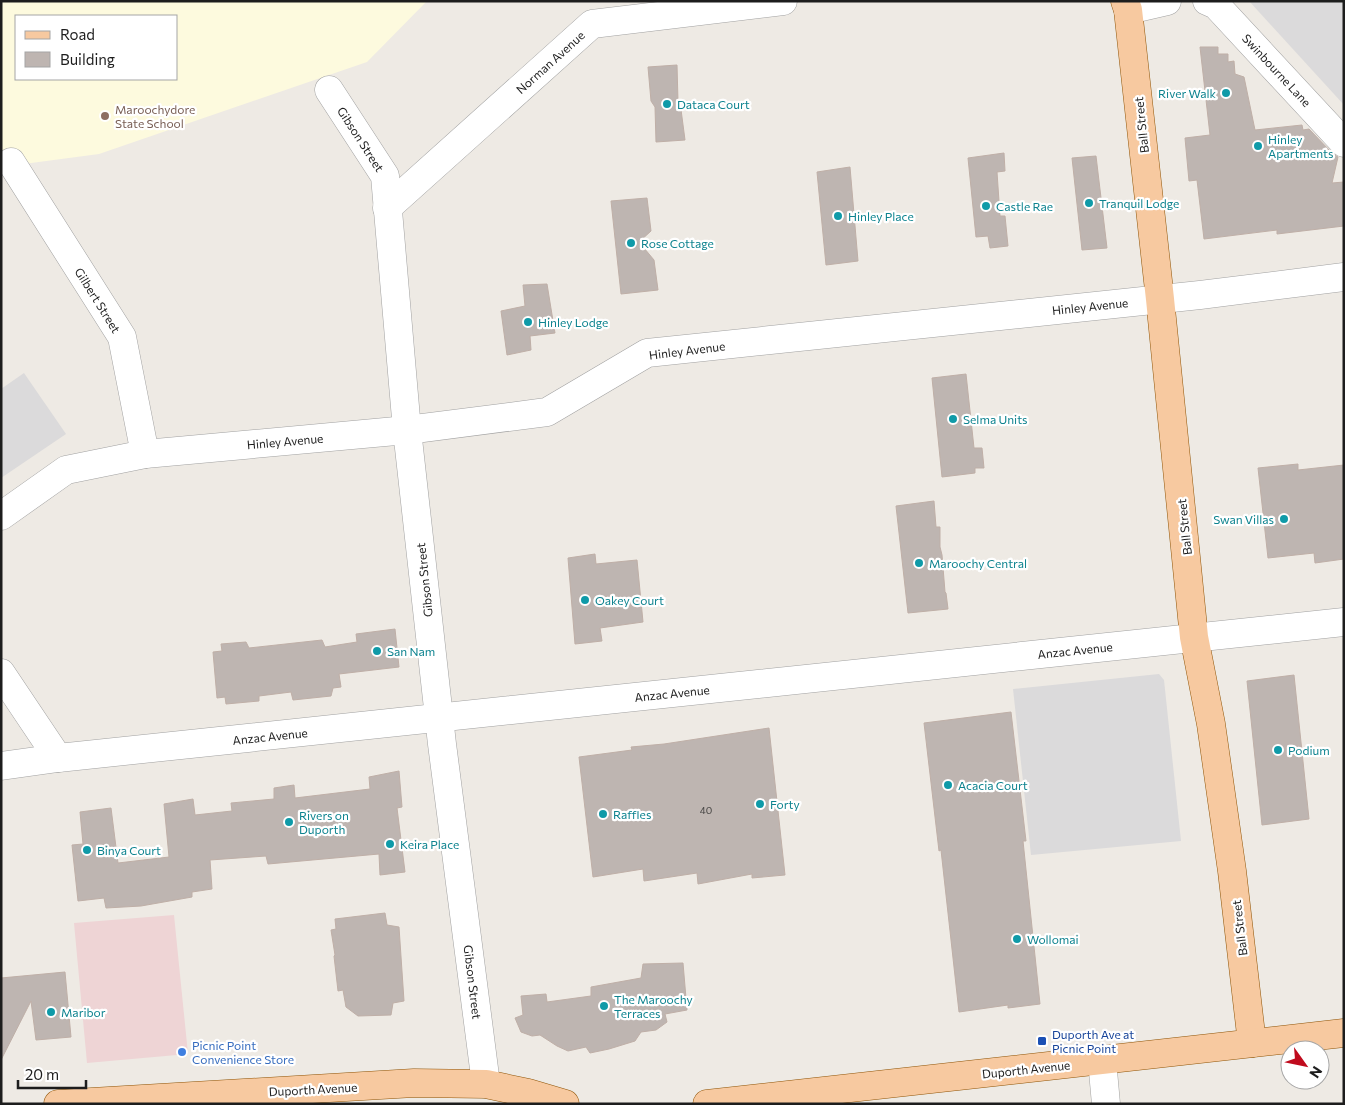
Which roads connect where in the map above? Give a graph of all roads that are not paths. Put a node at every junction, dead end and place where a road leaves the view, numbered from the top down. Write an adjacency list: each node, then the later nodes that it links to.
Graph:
1 (782, 1): 8 (street, Norman Avenue)
2 (1167, 1): 4 (street)
3 (1207, 1): 6 (street, Swinbourne Lane)
4 (1126, 5): 10 (main road, Ball Street)
5 (329, 90): 8 (street, Gibson Street)
6 (1344, 143)
7 (11, 162): 12 (street, Gilbert Street)
8 (387, 208): 11 (street, Gibson Street)
9 (1344, 277): 10 (street, Hinley Avenue)
10 (1160, 299): 11 (street, Hinley Avenue); 15 (main road, Ball Street)
11 (407, 430): 12 (street, Hinley Avenue); 17 (street, Gibson Street)
12 (145, 454): 13 (street, Hinley Avenue)
13 (1, 516)
14 (1344, 622): 15 (street, Anzac Avenue)
15 (1194, 637): 17 (street, Anzac Avenue); 21 (main road, Ball Street)
16 (1, 673): 18 (street)
17 (440, 718): 18 (street, Anzac Avenue); 23 (street, Gibson Street)
18 (58, 758): 19 (street, Anzac Avenue)
19 (1, 766)
20 (1344, 1033): 21 (main road, Duporth Avenue)
21 (1252, 1043): 22 (main road, Duporth Avenue)
22 (1102, 1060): 26 (main road, Duporth Avenue); 27 (street)
23 (486, 1084): 24 (main road, Duporth Avenue); 25 (main road, Duporth Avenue)
24 (58, 1104)
25 (565, 1104)
26 (707, 1104)
27 (1106, 1104)

